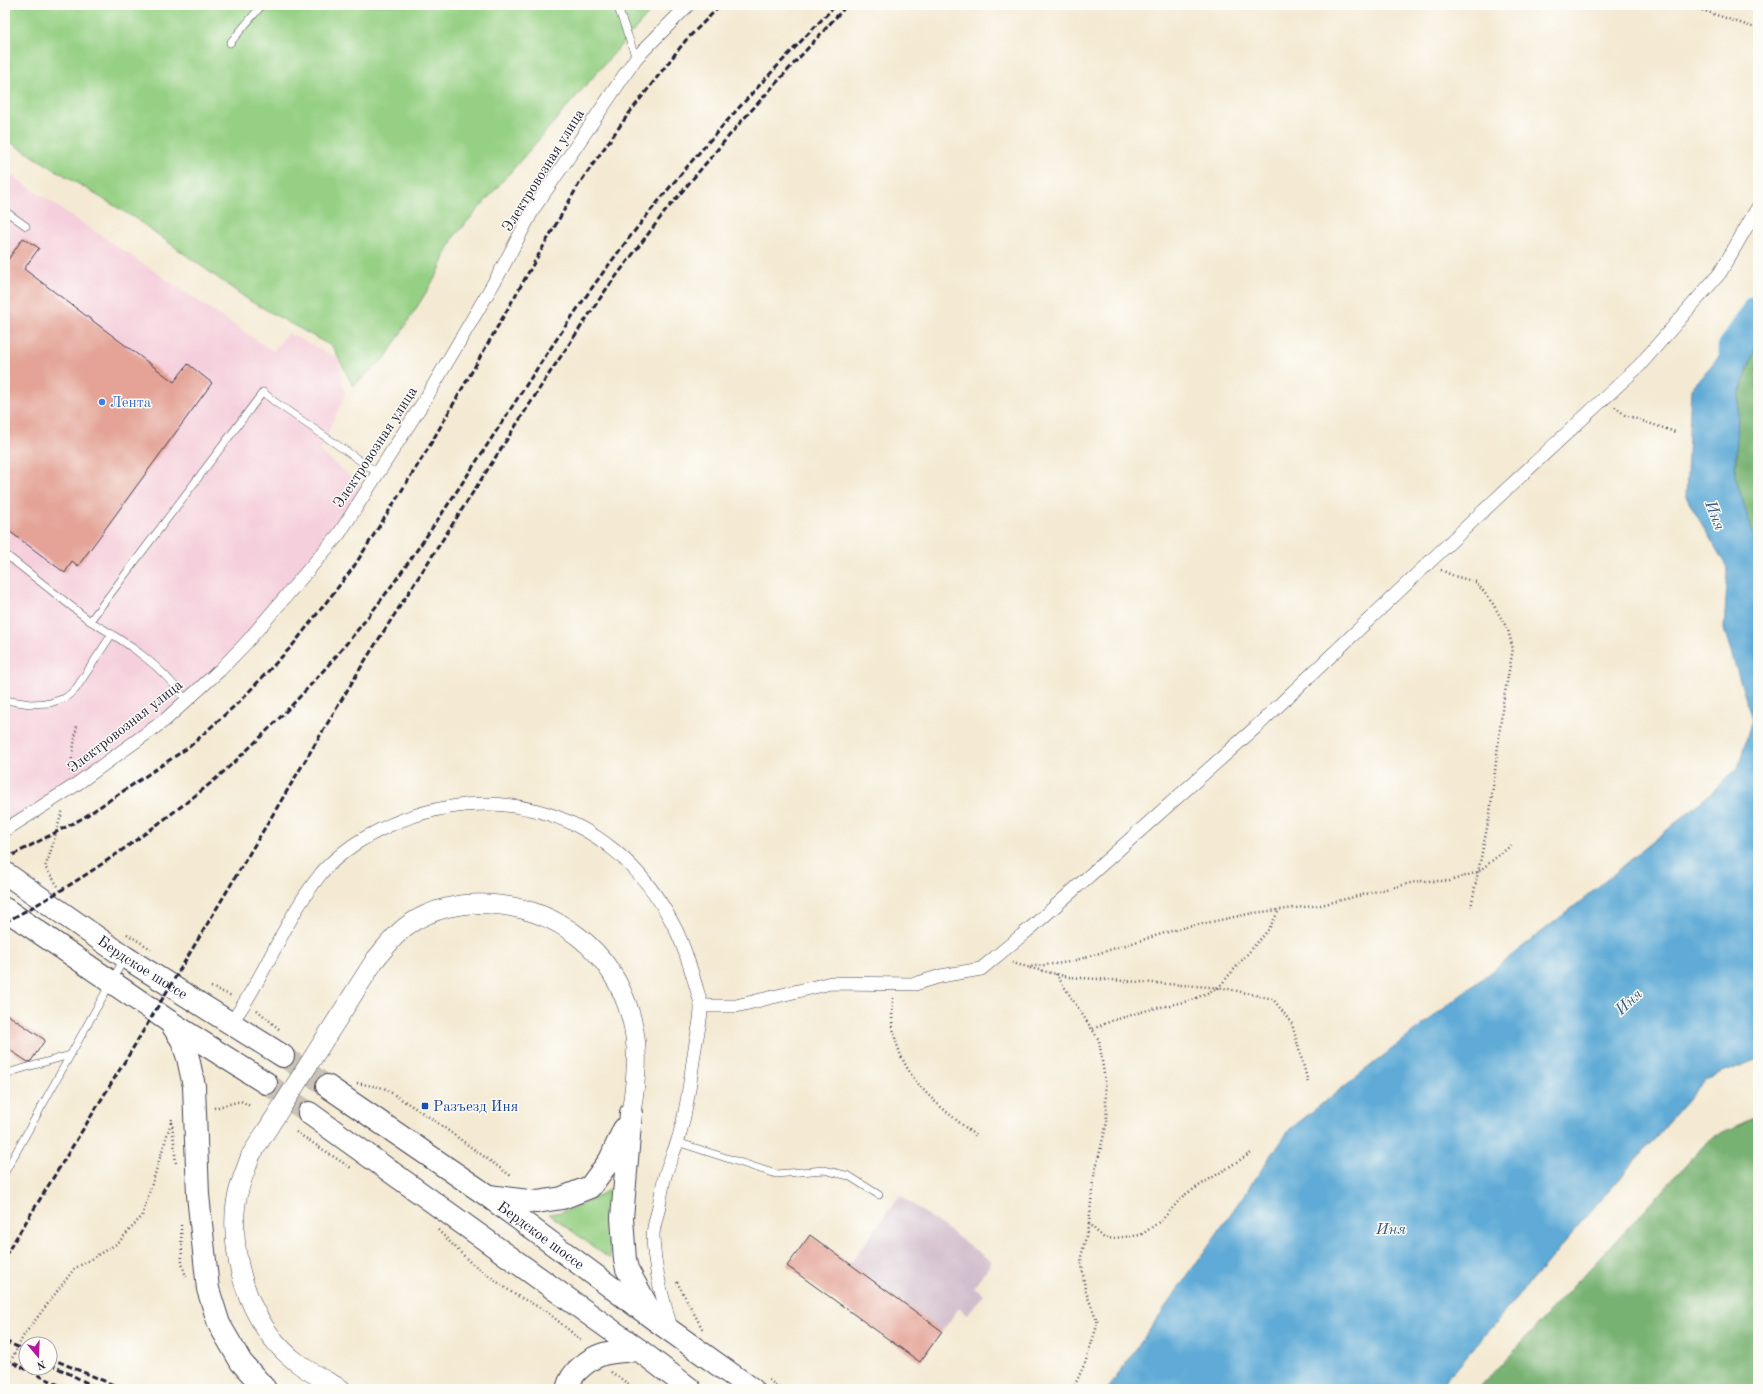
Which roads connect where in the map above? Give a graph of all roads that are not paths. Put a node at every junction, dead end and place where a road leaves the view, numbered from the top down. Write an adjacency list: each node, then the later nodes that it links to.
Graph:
1 (262, 5): 4 (lane)
2 (617, 5): 5 (lane)
3 (688, 5): 5 (street, Электровозная улица)
4 (230, 44)
5 (636, 58): 9 (street, Электровозная улица)
6 (1758, 207): 20 (street)
7 (5, 211): 8 (lane)
8 (26, 226)
9 (378, 473): 11 (lane); 14 (street, Электровозная улица)
10 (5, 554): 11 (lane)
11 (90, 620): 12 (lane)
12 (112, 634): 13 (lane); 14 (lane)
13 (5, 700)
14 (186, 700): 15 (street, Электровозная улица)
15 (5, 830)
16 (5, 873): 18 (highway, Бердское шоссе)
17 (5, 909): 19 (highway, Бердское шоссе)
18 (125, 958): 19 (lane); 22 (highway, Бердское шоссе)
19 (112, 982): 21 (highway, Бердское шоссе); 23 (lane)
20 (702, 1006): 22 (street); 30 (street)
21 (170, 1022): 26 (highway, Бердское шоссе); 37 (highway)
22 (231, 1023): 24 (highway, Бердское шоссе)
23 (70, 1055): 25 (lane); 31 (lane)
24 (283, 1056)
25 (5, 1077)
26 (266, 1083)
27 (326, 1086): 33 (highway, Бердское шоссе)
28 (309, 1113): 35 (highway)
29 (631, 1113): 33 (highway); 34 (highway); 38 (main road, bridge)
30 (677, 1142): 32 (lane); 34 (street)
31 (5, 1172)
32 (879, 1195)
33 (488, 1196): 34 (highway, Бердское шоссе)
34 (663, 1325): 36 (highway, Бердское шоссе)
35 (639, 1350): 39 (highway); 40 (highway)
36 (760, 1384)
37 (265, 1389)
38 (341, 1389)
39 (567, 1389)
40 (690, 1389)

